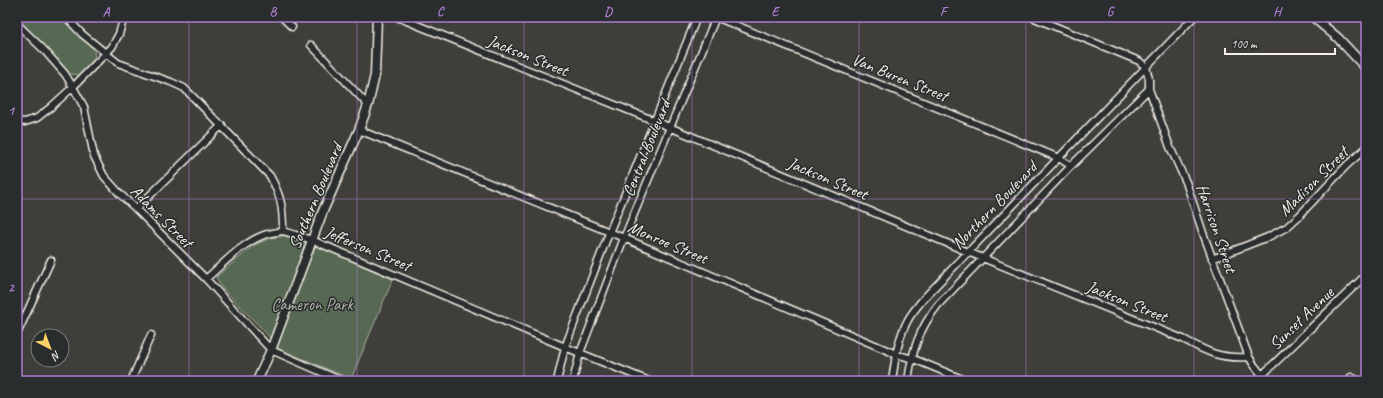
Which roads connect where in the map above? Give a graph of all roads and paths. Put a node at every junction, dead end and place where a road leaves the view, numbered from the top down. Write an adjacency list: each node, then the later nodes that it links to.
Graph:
1 (66, 17): 14 (street)
2 (124, 17): 14 (street)
3 (282, 17): 12 (street)
4 (377, 17): 19 (street, Southern Boulevard)
5 (397, 17): 21 (street, Jackson Street)
6 (697, 17): 21 (street, Central Boulevard)
7 (716, 17): 23 (street, Central Boulevard); 26 (street, Van Buren Street)
8 (1032, 17): 15 (street)
9 (1194, 17): 15 (street, Northern Boulevard)
10 (1314, 17): 16 (street)
11 (17, 24): 17 (street, Adams Street)
12 (292, 27)
13 (311, 45): 19 (street)
14 (105, 53): 17 (street); 22 (street)
15 (1146, 67): 18 (street); 26 (street, Northern Boulevard)
16 (1366, 68)
17 (73, 87): 20 (street); 28 (street, Adams Street)
18 (1148, 89): 27 (street, Northern Boulevard); 35 (street, Harrison Street)
19 (368, 105): 24 (street, Southern Boulevard)
20 (17, 121)
21 (655, 121): 23 (street, Jackson Street); 30 (street, Central Boulevard)
22 (222, 126): 28 (street); 29 (street)
23 (670, 127): 31 (street, Central Boulevard); 33 (street, Jackson Street)
24 (359, 130): 30 (street, Monroe Street); 32 (street, Southern Boulevard)
25 (1366, 148): 35 (street, Madison Street)
26 (1059, 158): 27 (street, Van Buren Street); 33 (street, Northern Boulevard)
27 (1072, 166): 34 (street, Northern Boulevard)
28 (136, 209): 38 (street, Adams Street)
29 (283, 230): 32 (street, Jefferson Street); 38 (street)
30 (609, 233): 31 (street, Monroe Street); 41 (street, Central Boulevard)
31 (624, 238): 43 (street, Central Boulevard); 44 (street, Monroe Street)
32 (312, 240): 41 (street, Jefferson Street); 42 (street, Southern Boulevard)
33 (968, 252): 34 (street, Jackson Street); 44 (street, Northern Boulevard)
34 (983, 258): 45 (street, Jackson Street); 46 (street, Northern Boulevard)
35 (1212, 259): 45 (street, Harrison Street)
36 (51, 260): 39 (street)
37 (1366, 275): 47 (street, Sunset Avenue)
38 (206, 279): 42 (street, Adams Street)
39 (17, 334)
40 (151, 335): 49 (street)
41 (565, 347): 43 (street, Jefferson Street); 52 (street, Central Boulevard)
42 (271, 350): 50 (street, Southern Boulevard); 51 (street, Adams Street)
43 (580, 353): 53 (street, Central Boulevard); 54 (street, Jefferson Street)
44 (896, 354): 46 (street, Monroe Street); 55 (street, Northern Boulevard)
45 (1249, 357): 47 (street, Harrison Street)
46 (912, 359): 56 (street, Northern Boulevard); 57 (street, Monroe Street)
47 (1262, 375): 58 (street, Sunset Avenue)
48 (1351, 377): 59 (street)
49 (130, 381)
50 (257, 381)
51 (342, 381)
52 (557, 381)
53 (573, 381)
54 (649, 381)
55 (892, 381)
56 (908, 381)
57 (967, 381)
58 (1256, 381)
59 (1359, 381)

